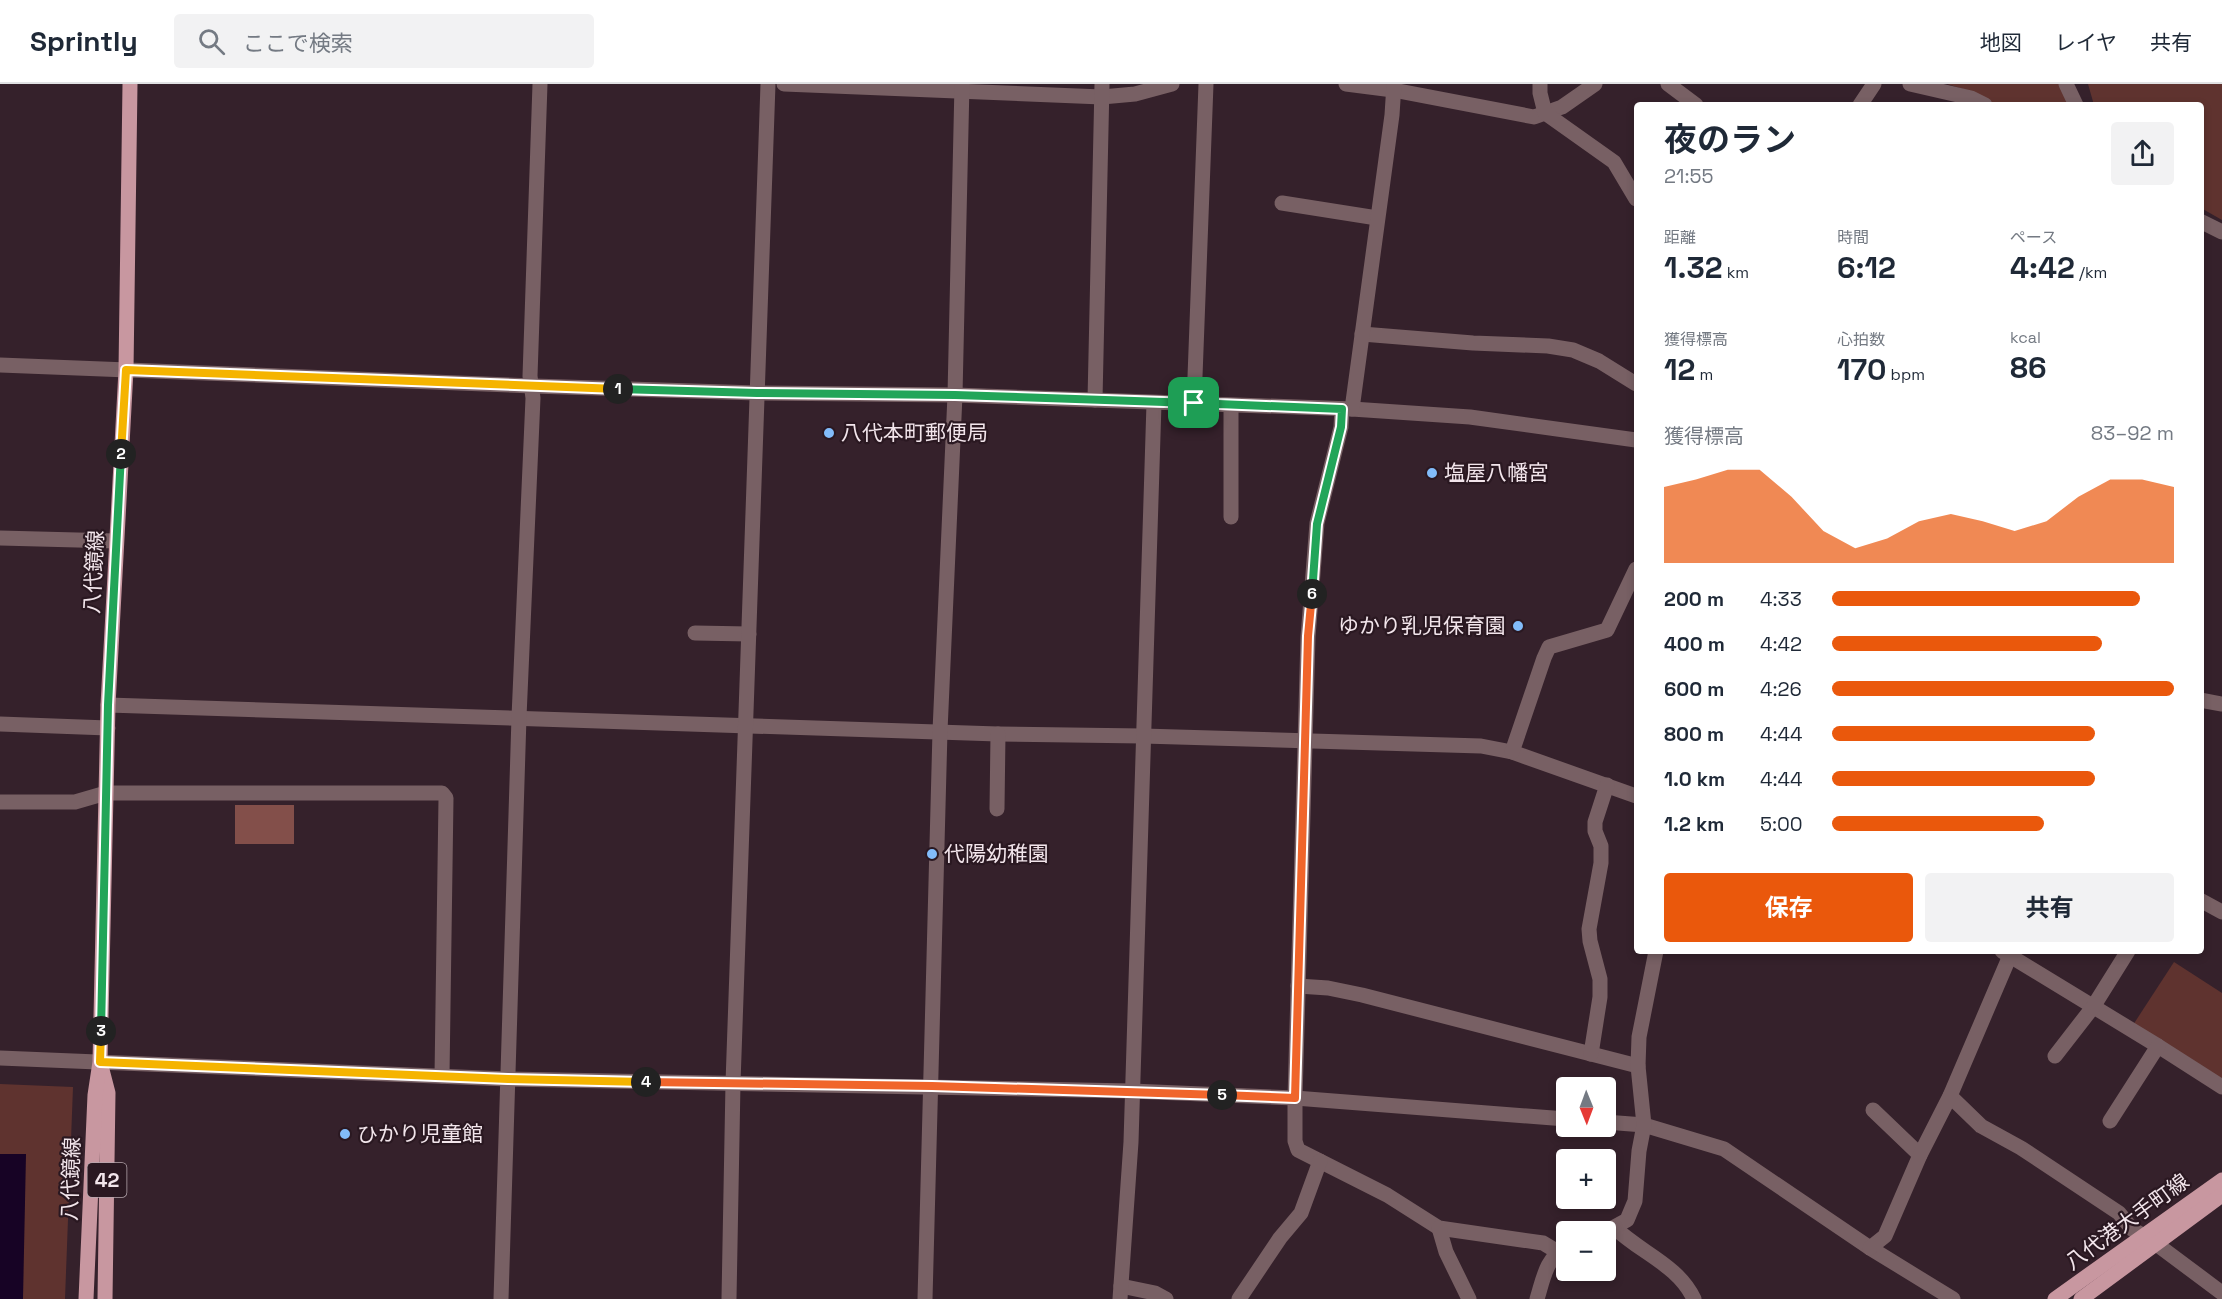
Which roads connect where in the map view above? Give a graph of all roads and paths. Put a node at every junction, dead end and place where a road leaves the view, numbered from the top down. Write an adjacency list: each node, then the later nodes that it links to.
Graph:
1 (130, 84): 29 (main road, 八代鏡線 / 42)
2 (540, 84): 31 (street)
3 (768, 84): 32 (street)
4 (784, 84): 14 (street)
5 (1172, 84): 16 (street)
6 (1206, 84): 36 (street)
7 (1346, 84): 15 (street)
8 (1540, 84): 21 (street)
9 (1595, 84): 21 (street)
10 (1668, 84): 17 (street)
11 (1874, 84): 18 (street)
12 (1910, 84): 19 (street)
13 (2066, 84): 20 (street)
14 (962, 87): 16 (street); 33 (street)
15 (1394, 87): 21 (street); 24 (street)
16 (1102, 91): 34 (street)
17 (1692, 102)
18 (1862, 102)
19 (1978, 102)
20 (2075, 102)
21 (1545, 113): 22 (street)
22 (1634, 197)
23 (1282, 203): 24 (street)
24 (1377, 218): 27 (street)
25 (2204, 223): 26 (street)
26 (2222, 232)
27 (1362, 334): 30 (street); 38 (street)
28 (0, 365): 29 (street)
29 (126, 370): 31 (street); 42 (main road, 八代鏡線 / 42)
30 (1634, 383)
31 (533, 386): 32 (street); 49 (street)
32 (757, 393): 33 (street); 45 (street)
33 (955, 395): 34 (street); 53 (street)
34 (1095, 400): 35 (street)
35 (1154, 403): 36 (street); 55 (street)
36 (1194, 403): 37 (street)
37 (1231, 406): 38 (street); 40 (street)
38 (1347, 409): 39 (street); 56 (street)
39 (1634, 440)
40 (1231, 517)
41 (0, 538): 42 (street)
42 (116, 541): 48 (main road, 八代鏡線 / 42)
43 (1634, 573): 57 (street)
44 (695, 633): 45 (street)
45 (749, 634): 51 (street)
46 (2204, 701): 47 (street)
47 (2222, 704)
48 (108, 705): 49 (street); 52 (main road, 八代鏡線 / 42)
49 (519, 717): 51 (street); 78 (street)
50 (0, 724): 52 (street)
51 (747, 726): 53 (street); 79 (street)
52 (108, 728): 59 (main road, 八代鏡線 / 42)
53 (940, 731): 54 (street); 80 (street)
54 (998, 734): 55 (street); 62 (street)
55 (1143, 736): 56 (street); 82 (street)
56 (1306, 741): 57 (street); 69 (street)
57 (1512, 752): 58 (street)
58 (1607, 785): 60 (street); 72 (street)
59 (106, 794): 61 (street); 75 (main road, 八代鏡線 / 42); 77 (street)
60 (1634, 795)
61 (0, 802)
62 (997, 809)
63 (2204, 902): 64 (street)
64 (2222, 912)
65 (1655, 954): 76 (street)
66 (2007, 954): 83 (street)
67 (2011, 954): 70 (street)
68 (2126, 954): 70 (street)
69 (1298, 986): 72 (street); 84 (street)
70 (2093, 1007): 71 (street); 73 (street)
71 (2158, 1046): 81 (street); 87 (street)
72 (1591, 1054): 76 (street)
73 (2055, 1056)
74 (0, 1058): 75 (street)
75 (100, 1062): 77 (street); 103 (main road, 八代鏡線 / 42); 104 (main road, 八代鏡線 / 42)
76 (1638, 1066): 89 (street)
77 (442, 1076): 78 (street)
78 (508, 1079): 79 (street); 105 (street)
79 (733, 1083): 80 (street); 106 (street)
80 (932, 1086): 82 (street); 107 (street)
81 (2222, 1087)
82 (1132, 1091): 84 (street); 101 (street)
83 (1950, 1096): 90 (street); 97 (street)
84 (1295, 1098): 86 (street); 91 (street)
85 (1873, 1110): 90 (street)
86 (1556, 1118)
87 (2110, 1121)
88 (1616, 1123): 89 (street)
89 (1644, 1125): 94 (street); 99 (street)
90 (1920, 1155): 99 (street)
91 (1320, 1161): 95 (street); 109 (street)
92 (2222, 1180): 97 (main road, 八代港大手町線)
93 (2222, 1195): 97 (main road, 八代港大手町線)
94 (1616, 1226)
95 (1439, 1228): 98 (street); 110 (street)
96 (1616, 1234): 112 (street)
97 (2150, 1240): 102 (street); 114 (main road, 八代港大手町線); 115 (main road, 八代港大手町線)
98 (1556, 1248)
99 (1870, 1248): 113 (street)
100 (1556, 1256): 111 (street)
101 (1120, 1292): 108 (street)
102 (2222, 1293)
103 (86, 1299)
104 (105, 1299)
105 (501, 1299)
106 (729, 1299)
107 (925, 1299)
108 (1166, 1299)
109 (1239, 1299)
110 (1469, 1299)
111 (1537, 1299)
112 (1694, 1299)
113 (1953, 1299)
114 (2055, 1299)
115 (2081, 1299)

